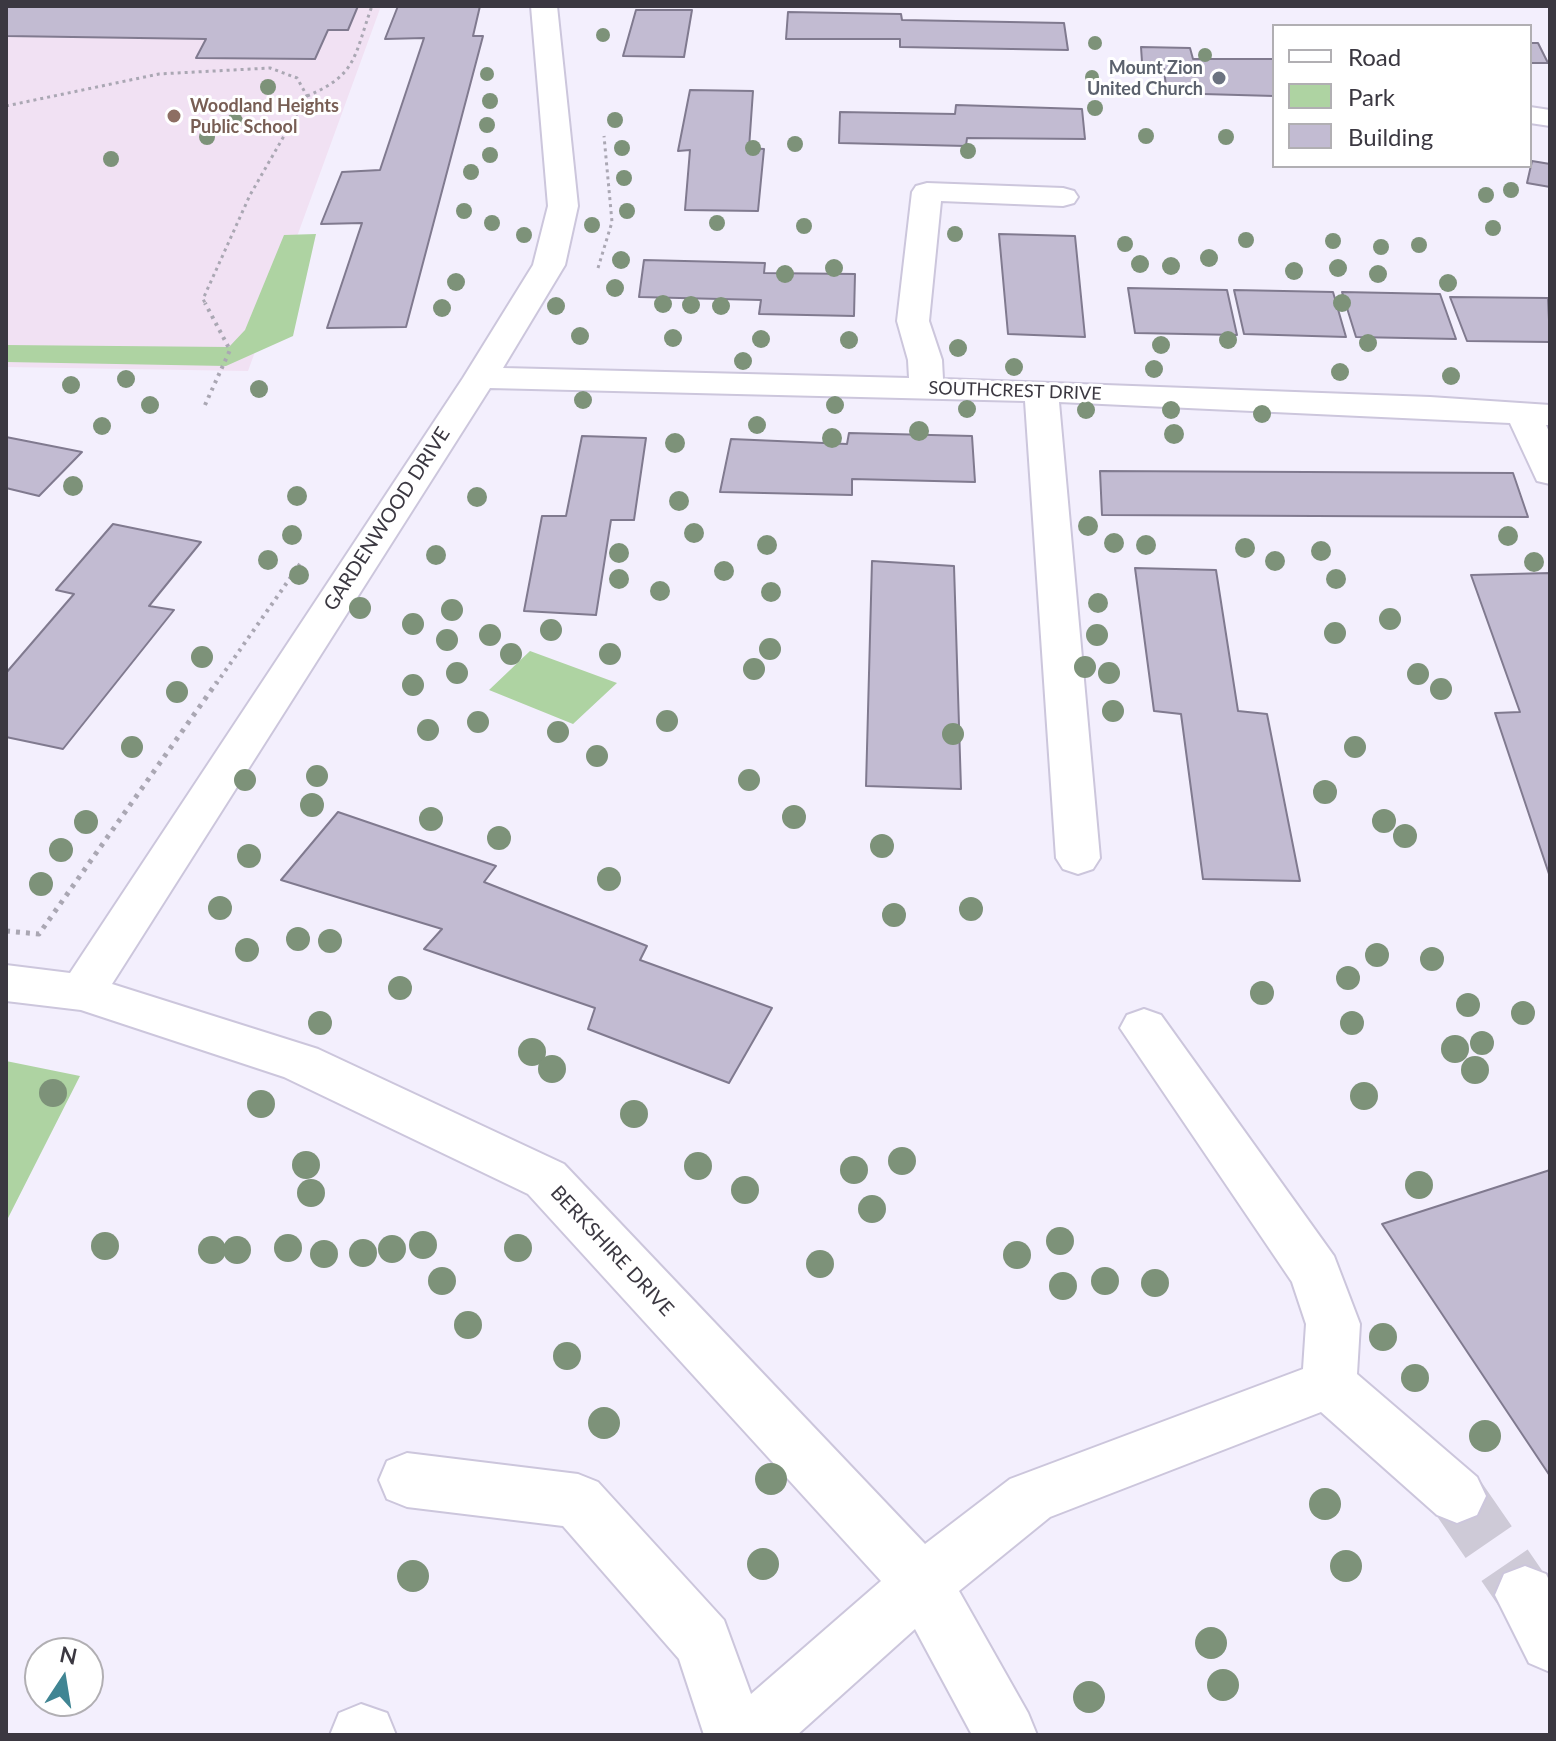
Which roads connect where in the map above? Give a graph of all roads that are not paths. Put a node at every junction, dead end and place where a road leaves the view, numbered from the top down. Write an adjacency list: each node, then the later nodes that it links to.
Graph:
1 (544, 6): 3 (street, GARDENWOOD DRIVE)
2 (1063, 197): 4 (street)
3 (480, 378): 4 (street, SOUTHCREST DRIVE); 10 (street, GARDENWOOD DRIVE)
4 (926, 388): 5 (street, SOUTHCREST DRIVE)
5 (1041, 391): 6 (street, SOUTHCREST DRIVE); 8 (street)
6 (1536, 414): 7 (street)
7 (1550, 473)
8 (1078, 858)
9 (6, 983): 10 (street, BERKSHIRE DRIVE)
10 (82, 992): 15 (street, BERKSHIRE DRIVE)
11 (1144, 1028): 12 (street)
12 (1329, 1384): 14 (street); 15 (street)
13 (407, 1480): 16 (street)
14 (1457, 1496)
15 (922, 1583): 17 (street); 18 (street, BERKSHIRE DRIVE)
16 (735, 1735)
17 (751, 1735)
18 (1006, 1735)

